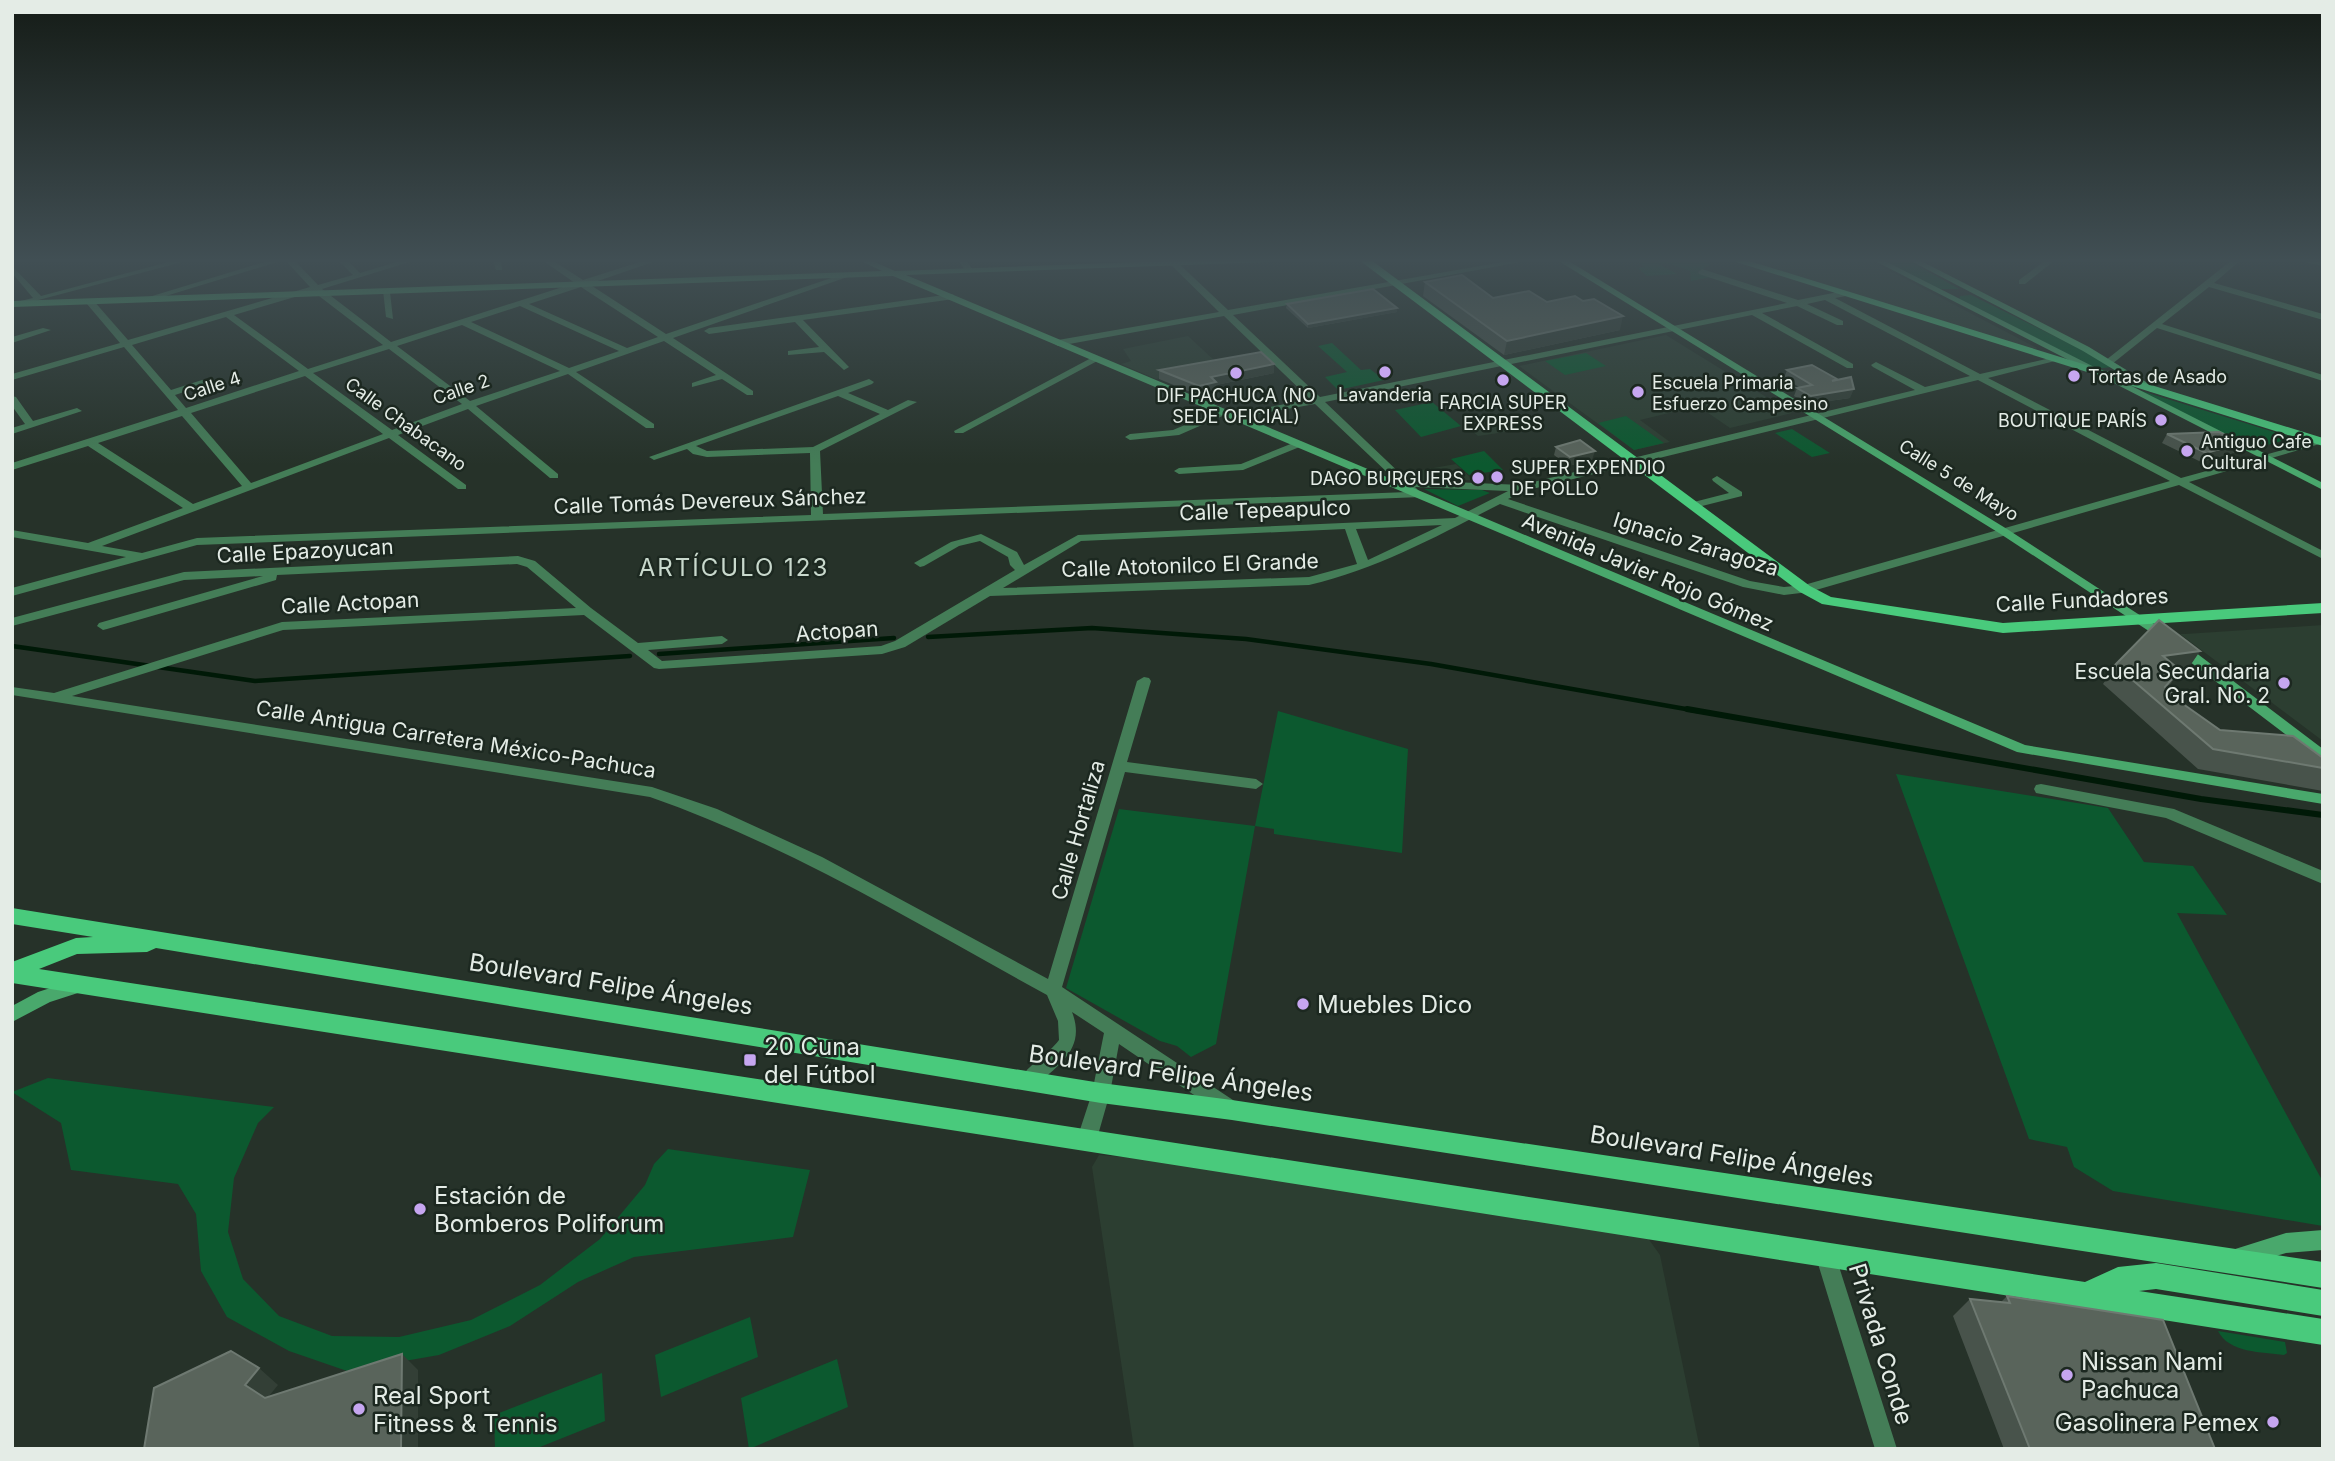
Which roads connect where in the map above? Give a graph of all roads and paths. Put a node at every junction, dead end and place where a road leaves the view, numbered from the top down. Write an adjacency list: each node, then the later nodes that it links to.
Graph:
1 (111, 328): 29 (street)
2 (178, 328): 29 (street)
3 (246, 328): 43 (street, Calle Chabacano)
4 (369, 328): 30 (street)
5 (444, 328): 30 (street, Calle 4)
6 (476, 328): 42 (street)
7 (576, 328): 32 (street)
8 (647, 328): 26 (street)
9 (697, 328): 25 (street, Calle 2)
10 (725, 328): 25 (street)
11 (806, 328): 31 (street)
12 (1024, 328): 28 (street, Avenida Javier Rojo Gómez)
13 (1143, 328): 28 (street)
14 (1239, 328): 57 (street)
15 (1457, 328): 36 (main road, Calle Fundadores)
16 (1672, 328): 36 (street); 64 (street, Calle 5 de Mayo)
17 (1782, 328): 39 (street)
18 (1886, 328): 46 (street)
19 (1953, 328): 35 (main road)
20 (2007, 328): 41 (street)
21 (2044, 328): 37 (street)
22 (2152, 328): 37 (street)
23 (2166, 328): 47 (street)
24 (46, 330): 27 (street)
25 (680, 334): 26 (street, Calle 2)
26 (664, 339): 32 (street, Calle 2); 44 (street)
27 (12, 340)
28 (1058, 343): 34 (street, Avenida Javier Rojo Gómez)
29 (124, 344): 45 (street); 55 (street)
30 (391, 345): 43 (street, Calle 4); 59 (street)
31 (827, 349): 33 (street); 40 (street)
32 (627, 351): 42 (street, Calle 2)
33 (790, 353)
34 (1097, 359): 63 (street, Avenida Javier Rojo Gómez); 68 (street)
35 (2052, 359): 41 (main road); 46 (street)
36 (1503, 362): 57 (street); 78 (main road, Calle Fundadores)
37 (2109, 362): 51 (street)
38 (1876, 365): 52 (street)
39 (1850, 366)
40 (844, 367)
41 (2085, 368): 51 (main road); 77 (street)
42 (569, 371): 59 (street, Calle 2); 66 (street)
43 (306, 373): 61 (street, Calle 4); 69 (street, Calle Chabacano)
44 (722, 376): 50 (street); 53 (street)
45 (12, 377)
46 (1980, 377): 52 (street); 83 (street)
47 (2323, 378)
48 (205, 382): 55 (street)
49 (869, 382): 54 (street)
50 (695, 385)
51 (2154, 390): 71 (main road)
52 (1925, 391): 64 (street)
53 (750, 393)
54 (840, 393): 62 (street); 74 (street)
55 (168, 394): 61 (street)
56 (12, 399): 65 (street)
57 (1314, 399): 63 (street); 84 (street)
58 (912, 402): 62 (street)
59 (468, 405): 69 (street, Calle 2); 81 (street)
60 (77, 411): 65 (street)
61 (184, 412): 72 (street, Calle 4); 85 (street)
62 (888, 414): 75 (street)
63 (1229, 414): 70 (street); 73 (street, Avenida Javier Rojo Gómez)
64 (1818, 418): 78 (street); 96 (street, Calle 5 de Mayo)
65 (32, 425): 67 (street)
66 (650, 426)
67 (12, 431)
68 (959, 431)
69 (387, 435): 85 (street, Calle 2); 86 (street, Calle Chabacano)
70 (1130, 437)
71 (2321, 441): 77 (street, Ignacio Zaragoza)
72 (89, 442): 79 (street, Calle 4); 92 (street)
73 (1298, 444): 80 (street); 89 (street, Avenida Javier Rojo Gómez)
74 (689, 446): 75 (street); 76 (street)
75 (814, 450): 93 (street)
76 (654, 457)
77 (2264, 458): 83 (street, Ignacio Zaragoza); 88 (street)
78 (1637, 461): 87 (street); 91 (main road, Calle Fundadores)
79 (12, 467)
80 (1179, 471)
81 (554, 476)
82 (1717, 480): 91 (street)
83 (2179, 481): 96 (street, Ignacio Zaragoza); 100 (street)
84 (1405, 483): 87 (street); 89 (street)
85 (248, 486): 92 (street, Calle 2)
86 (463, 487)
87 (1520, 488): 90 (street, Calle Atotonilco El Grande)
88 (2323, 488)
89 (1417, 495): 93 (street, Calle Tomás Devereux Sánchez); 94 (street, Avenida Javier Rojo Gómez)
90 (1497, 499): 94 (street, Calle Atotonilco El Grande); 106 (street, Ignacio Zaragoza)
91 (1695, 505): 106 (main road, Calle Fundadores)
92 (191, 508): 99 (street, Calle 2)
93 (817, 516): 101 (street, Calle Tomás Devereux Sánchez)
94 (1459, 518): 95 (street, Calle Tepeapulco); 103 (street, Calle Atotonilco El Grande); 125 (street, Avenida Javier Rojo Gómez)
95 (1349, 526): 98 (street, Calle Tepeapulco); 103 (street)
96 (2003, 531): 106 (street, Ignacio Zaragoza); 111 (street, Calle 5 de Mayo)
97 (12, 534): 99 (street)
98 (1078, 538): 104 (street, Actopan)
99 (89, 547): 101 (street)
100 (2323, 556)
101 (143, 557): 107 (street, Calle Tomás Devereux Sánchez)
102 (920, 563): 104 (street)
103 (1364, 566): 108 (street, Calle Atotonilco El Grande)
104 (1023, 570): 108 (street, Actopan)
105 (294, 571): 110 (street, Calle Epazoyucan); 112 (street, Calle Epazoyucan); 113 (street)
106 (1805, 589): 111 (main road, Calle Fundadores)
107 (12, 592)
108 (987, 592): 115 (street, Actopan)
109 (2323, 608): 111 (main road, Calle Fundadores)
110 (587, 611): 115 (street, Actopan); 116 (street, Calle Actopan)
111 (2142, 618): 121 (street, Calle 5 de Mayo)
112 (12, 622)
113 (103, 626)
114 (722, 640): 115 (street)
115 (637, 647)
116 (129, 674): 119 (street, Calle Actopan); 120 (street)
117 (1144, 681): 122 (street, Calle Hortaliza)
118 (12, 691): 119 (street, Calle Antigua Carretera México-Pachuca)
119 (56, 696): 120 (street, Calle Antigua Carretera México-Pachuca)
120 (103, 705): 131 (street, Calle Antigua Carretera México-Pachuca)
121 (2323, 756)
122 (1119, 766): 123 (street); 131 (street, Calle Hortaliza)
123 (1256, 784)
124 (2041, 789): 126 (street)
125 (2323, 799)
126 (2323, 878)
127 (12, 916): 128 (main road, Boulevard Felipe Ángeles)
128 (171, 941): 129 (main road); 134 (main road, Boulevard Felipe Ángeles)
129 (12, 973): 130 (main road)
130 (85, 984): 132 (street); 137 (main road)
131 (1053, 990): 133 (street, Calle Antigua Carretera México-Pachuca); 134 (street)
132 (12, 1015)
133 (1114, 1031): 135 (street); 136 (street, Calle Antigua Carretera México-Pachuca)
134 (1029, 1080): 135 (main road, Boulevard Felipe Ángeles)
135 (1101, 1093): 136 (main road, Boulevard Felipe Ángeles); 137 (street)
136 (1232, 1110): 140 (main road, Boulevard Felipe Ángeles)
137 (1086, 1142): 139 (main road)
138 (2323, 1240): 140 (street)
139 (1825, 1254): 142 (main road); 145 (street, Privada Conde)
140 (2232, 1259): 141 (main road, Boulevard Felipe Ángeles)
141 (2323, 1275)
142 (2087, 1295): 143 (main road); 144 (main road)
143 (2323, 1303)
144 (2323, 1332)
145 (1886, 1449)

